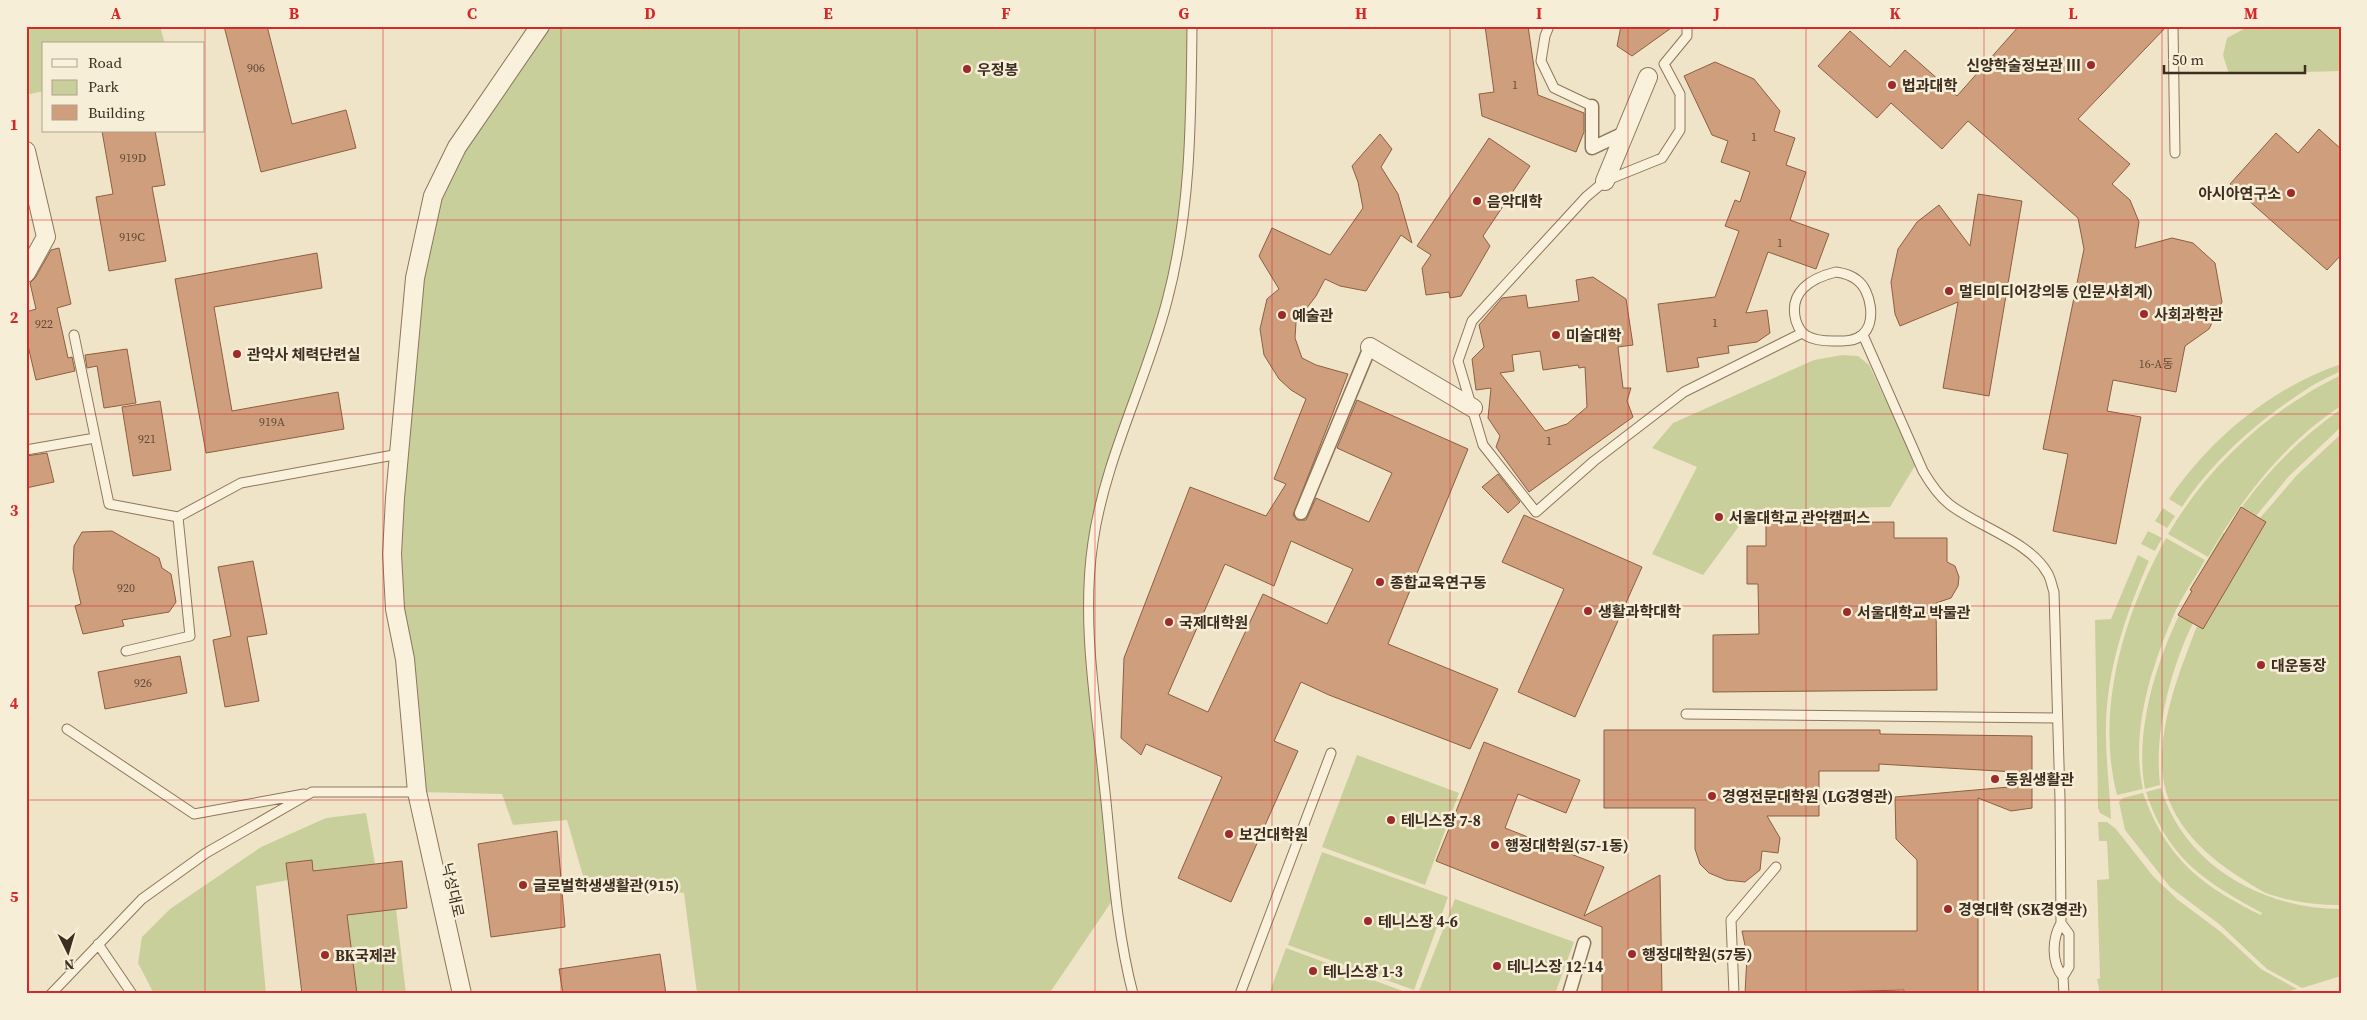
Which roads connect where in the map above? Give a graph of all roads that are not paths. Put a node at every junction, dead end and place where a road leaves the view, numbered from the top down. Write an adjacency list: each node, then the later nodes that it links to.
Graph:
1 (528, 26): 6 (lane)
2 (1192, 26): 40 (lane)
3 (1549, 26): 8 (lane)
4 (1687, 26): 13 (lane)
5 (2173, 26): 12 (lane)
6 (537, 31): 10 (street)
7 (1648, 77): 9 (street)
8 (1592, 106): 9 (street)
9 (1624, 133): 13 (street)
10 (457, 147): 22 (lane, 낙성대로)
11 (26, 151): 14 (street)
12 (2176, 153)
13 (1605, 181): 19 (lane)
14 (26, 273)
15 (1802, 333): 17 (lane); 17 (lane); 19 (lane)
16 (74, 334): 20 (lane)
17 (1863, 335): 27 (lane)
18 (1370, 347): 19 (street); 23 (street)
19 (1473, 408)
20 (95, 438): 21 (lane); 24 (lane)
21 (26, 450)
22 (399, 454): 24 (lane); 31 (lane, 낙성대로)
23 (1301, 512)
24 (178, 517): 25 (lane)
25 (126, 651)
26 (1686, 714): 27 (lane)
27 (2057, 718): 33 (lane)
28 (67, 729): 30 (lane)
29 (1331, 752): 41 (lane)
30 (312, 792): 31 (lane); 35 (lane)
31 (417, 792): 39 (lane, 낙성대로)
32 (1776, 867): 43 (lane)
33 (2061, 923): 36 (lane); 36 (lane)
34 (1584, 943): 42 (street)
35 (98, 944): 37 (lane); 38 (lane)
36 (2063, 977): 44 (lane)
37 (52, 994)
38 (132, 994)
39 (462, 994)
40 (1133, 994)
41 (1240, 994)
42 (1569, 994)
43 (1734, 994)
44 (2064, 994)

